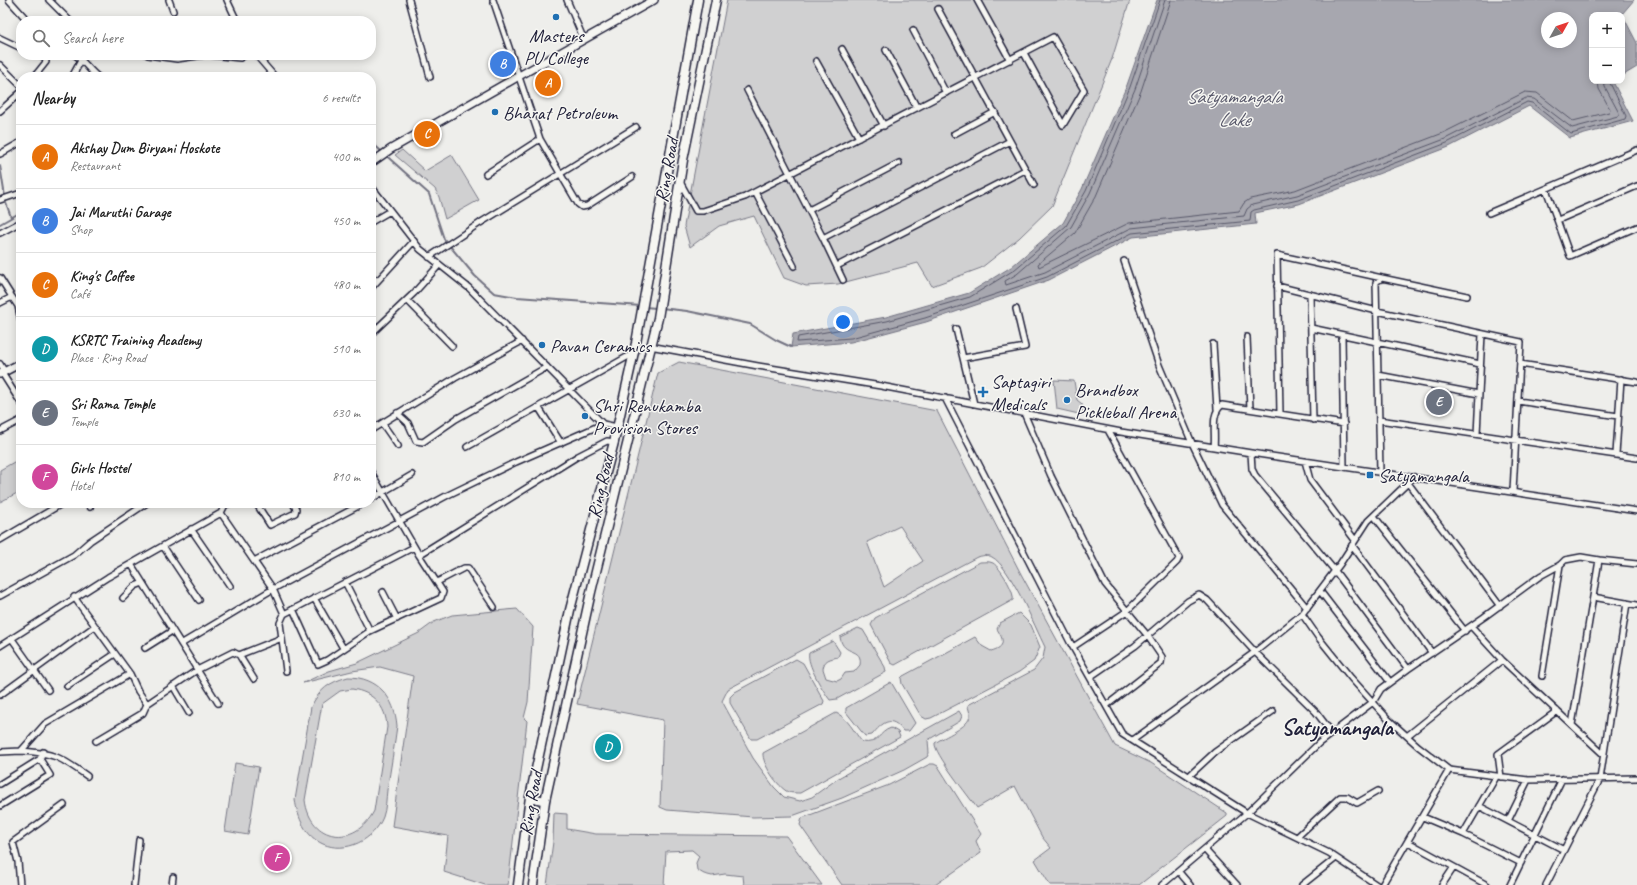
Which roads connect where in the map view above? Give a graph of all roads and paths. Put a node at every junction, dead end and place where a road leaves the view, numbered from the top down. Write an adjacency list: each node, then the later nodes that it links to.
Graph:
1 (9, 0): 15 (street)
2 (49, 0): 16 (street)
3 (169, 0): 14 (street)
4 (227, 0): 17 (street)
5 (409, 0): 37 (street)
6 (493, 0): 36 (street)
7 (567, 0): 20 (street)
8 (654, 0): 12 (street)
9 (698, 0): 106 (main road, Ring Road)
10 (716, 0): 62 (main road, Ring Road)
11 (977, 0): 29 (street)
12 (644, 2): 20 (street)
13 (938, 9): 38 (street)
14 (172, 11)
15 (23, 16)
16 (65, 16)
17 (234, 16)
18 (912, 30): 41 (street)
19 (0, 38): 21 (street)
20 (584, 40): 36 (street)
21 (16, 46)
22 (842, 49): 46 (street)
23 (886, 50): 43 (street)
24 (1024, 53): 24 (street); 29 (street)
25 (45, 60): 32 (street)
26 (81, 60): 33 (street)
27 (85, 60): 34 (street)
28 (260, 60): 35 (street)
29 (1010, 60): 38 (street)
30 (816, 61): 50 (street)
31 (0, 65): 39 (street)
32 (38, 72)
33 (75, 72)
34 (94, 72)
35 (271, 72)
36 (519, 76): 49 (street); 55 (street)
37 (430, 77)
38 (976, 77): 41 (street); 45 (street)
39 (16, 81)
40 (747, 90): 60 (street)
41 (946, 93): 43 (street)
42 (16, 97): 44 (street)
43 (917, 108): 46 (street)
44 (0, 111)
45 (995, 112): 48 (street); 51 (street)
46 (884, 126): 50 (street)
47 (636, 127): 59 (street)
48 (954, 134)
49 (540, 138): 58 (street); 59 (street)
50 (860, 138): 60 (street)
51 (1010, 141): 57 (street); 78 (street)
52 (16, 145): 54 (street)
53 (1637, 150): 65 (street)
54 (1, 154)
55 (376, 160)
56 (899, 163): 70 (street)
57 (1026, 170): 63 (street); 84 (street)
58 (486, 174)
59 (559, 174): 61 (street); 80 (street)
60 (791, 174): 66 (street); 70 (street)
61 (632, 177)
62 (679, 181): 66 (street); 109 (main road, Ring Road)
63 (1034, 185)
64 (1637, 186): 74 (street)
65 (1546, 188): 72 (street); 74 (street)
66 (755, 192): 83 (street)
67 (376, 193): 71 (street)
68 (16, 195): 69 (street)
69 (1, 198)
70 (809, 210): 78 (street)
71 (390, 211): 73 (street); 79 (street)
72 (1489, 213)
73 (376, 219)
74 (1558, 220): 76 (street)
75 (16, 225): 77 (street)
76 (1637, 227)
77 (0, 233)
78 (824, 238): 84 (street)
79 (414, 241): 80 (street); 88 (street)
80 (429, 257): 82 (street)
81 (1124, 261): 148 (street)
82 (439, 265): 93 (street); 104 (street)
83 (794, 266)
84 (837, 266): 87 (street)
85 (0, 278): 92 (street)
86 (1382, 278): 89 (street); 91 (street); 97 (street)
87 (843, 280)
88 (377, 281)
89 (1277, 286): 90 (street); 132 (street)
90 (1310, 294): 97 (street); 98 (street)
91 (1467, 296)
92 (12, 297): 94 (street); 95 (street)
93 (407, 300): 99 (street); 108 (street)
94 (0, 303)
95 (16, 303)
96 (1016, 309): 111 (street)
97 (1377, 311): 101 (street); 105 (street)
98 (1311, 328): 102 (street); 134 (street)
99 (376, 329)
100 (956, 329): 111 (street)
101 (1482, 334): 113 (street); 114 (street)
102 (1342, 335): 105 (street); 139 (street)
103 (1248, 337): 129 (street)
104 (522, 341): 116 (street); 130 (street)
105 (1377, 342): 113 (street); 118 (street)
106 (636, 343): 109 (main road); 110 (main road, Ring Road)
107 (1213, 344): 128 (street)
108 (452, 346)
109 (650, 346): 124 (street); 269 (main road, Ring Road)
110 (634, 353): 121 (street); 141 (main road, Ring Road)
111 (963, 358): 126 (street)
112 (0, 364): 117 (street)
113 (1480, 364): 122 (street)
114 (1520, 364): 119 (street); 125 (street)
115 (16, 366): 117 (street)
116 (548, 367): 121 (street); 130 (street)
117 (2, 373): 123 (street)
118 (1378, 375): 122 (street); 135 (street)
119 (1621, 379): 120 (street); 133 (street)
120 (1637, 382)
121 (570, 390): 127 (street); 138 (street)
122 (1478, 394): 144 (street)
123 (16, 395)
124 (945, 398): 126 (street); 222 (street)
125 (1518, 401): 133 (street); 145 (street)
126 (974, 404): 131 (street)
127 (539, 408): 147 (street); 150 (street)
128 (1217, 409): 129 (street); 151 (street)
129 (1250, 409): 132 (street)
130 (397, 413): 137 (street)
131 (1024, 414): 142 (street); 206 (street)
132 (1280, 414): 134 (street)
133 (1618, 416): 153 (street)
134 (1313, 420): 139 (street)
135 (1379, 420): 144 (street); 157 (street)
136 (16, 423): 143 (street)
137 (382, 423): 140 (street); 149 (street)
138 (603, 424): 141 (street); 147 (street)
139 (1344, 424): 156 (street)
140 (376, 427)
141 (617, 427): 146 (main road, Ring Road)
142 (1108, 430): 148 (street); 206 (street)
143 (0, 431)
144 (1476, 434): 145 (street)
145 (1516, 440): 153 (street); 162 (street)
146 (614, 442): 180 (street); 268 (main road, Ring Road)
147 (561, 443): 174 (street)
148 (1192, 443): 151 (street); 204 (street)
149 (398, 446)
150 (467, 447)
151 (1214, 447): 152 (street)
152 (1251, 453): 155 (street); 186 (street)
153 (1616, 454): 154 (street)
154 (1637, 458)
155 (1305, 461): 156 (street); 177 (street)
156 (1344, 467): 157 (street)
157 (1380, 472): 159 (street)
158 (412, 475): 163 (street)
159 (1414, 477): 161 (street); 162 (street)
160 (376, 480): 163 (street)
161 (1408, 483): 173 (street); 202 (street)
162 (1513, 491): 171 (street)
163 (384, 492): 164 (street); 174 (street)
164 (376, 496)
165 (54, 508): 176 (street)
166 (139, 508): 194 (street)
167 (224, 508): 172 (street)
168 (259, 508): 169 (street)
169 (296, 508)
170 (355, 508): 182 (street)
171 (1637, 511)
172 (221, 513): 175 (street); 182 (street)
173 (1374, 516): 177 (street); 214 (street)
174 (400, 522): 179 (street); 191 (street)
175 (191, 530): 178 (street); 190 (street)
176 (0, 540)
177 (1354, 543): 186 (street); 224 (street)
178 (163, 546): 183 (street); 199 (street)
179 (414, 547): 180 (street); 187 (street)
180 (419, 555): 188 (street)
181 (1599, 560): 184 (street); 185 (street); 195 (street)
182 (254, 562): 191 (street)
183 (131, 564): 189 (street); 196 (street)
184 (1637, 564)
185 (1560, 565): 202 (street); 233 (street)
186 (1335, 571): 192 (street); 228 (street)
187 (345, 582): 198 (street); 213 (street)
188 (437, 582): 203 (street); 209 (street)
189 (143, 583): 197 (street); 212 (street)
190 (230, 586)
191 (273, 589): 207 (street); 218 (street)
192 (1320, 591): 204 (street); 236 (street)
193 (383, 592): 209 (street)
194 (0, 596)
195 (1593, 597): 200 (street); 248 (street)
196 (74, 598): 210 (street); 217 (street)
197 (123, 598)
198 (314, 598): 205 (street); 221 (street)
199 (199, 600)
200 (1627, 603): 201 (street); 256 (street)
201 (1637, 605)
202 (1500, 606): 211 (street)
203 (494, 607)
204 (1308, 608): 208 (street)
205 (293, 609): 207 (street); 221 (street)
206 (1127, 611): 215 (street); 222 (street)
207 (284, 614): 216 (street)
208 (1302, 614): 223 (street); 241 (street)
209 (397, 618): 213 (street)
210 (95, 626): 225 (street); 229 (street)
211 (1471, 626): 214 (street); 227 (street)
212 (172, 631): 218 (street); 220 (street)
213 (370, 631): 221 (street)
214 (1465, 631): 224 (street)
215 (1147, 635): 223 (street); 234 (street); 244 (street)
216 (282, 638): 226 (street); 231 (street)
217 (12, 639): 219 (street); 229 (street)
218 (181, 644): 230 (street)
219 (0, 646)
220 (145, 648)
221 (343, 648)
222 (1073, 648): 234 (street)
223 (1255, 652): 249 (street); 251 (street)
224 (1432, 653): 228 (street)
225 (116, 654): 232 (street); 237 (street)
226 (239, 655): 230 (street); 235 (street)
227 (1502, 660): 246 (street); 250 (street)
228 (1408, 669): 236 (street)
229 (34, 670): 239 (street); 240 (street)
230 (198, 670): 238 (street); 242 (street)
231 (286, 671)
232 (130, 674): 243 (street); 253 (street)
233 (1542, 676)
234 (1090, 678): 244 (street)
235 (254, 679)
236 (1390, 682): 241 (street)
237 (67, 686)
238 (174, 686): 243 (street); 247 (street)
239 (48, 690)
240 (0, 695)
241 (1373, 702): 249 (street); 250 (street)
242 (218, 703)
243 (147, 704): 252 (street)
244 (1107, 705): 251 (street)
245 (1273, 711): 260 (street)
246 (1557, 711): 248 (street); 261 (street)
247 (189, 713)
248 (1572, 725): 256 (street)
249 (1332, 733): 273 (street)
250 (1407, 736): 258 (street)
251 (1133, 740): 260 (street)
252 (96, 741)
253 (21, 751): 254 (street); 255 (street)
254 (0, 752)
255 (43, 752): 257 (street); 259 (street)
256 (1603, 754): 262 (street)
257 (40, 759): 266 (street); 271 (street)
258 (1449, 770): 261 (street); 274 (street)
259 (87, 776)
260 (1189, 776): 273 (street)
261 (1498, 777): 265 (street); 272 (street)
262 (1600, 778): 263 (street); 264 (street); 282 (street)
263 (1637, 778)
264 (1562, 779): 265 (street); 277 (street)
265 (1528, 780): 275 (street)
266 (0, 784)
267 (1378, 791): 278 (street)
268 (530, 797): 269 (main road); 291 (main road, Ring Road)
269 (545, 801): 292 (main road, Ring Road)
270 (64, 805): 288 (street)
271 (0, 806)
272 (1479, 806): 275 (street); 276 (street)
273 (1247, 813): 278 (street); 281 (street)
274 (1423, 817): 276 (street); 280 (street)
275 (1508, 821): 277 (street)
276 (1463, 834): 284 (street)
277 (1535, 835): 282 (street); 284 (street)
278 (1297, 837): 283 (street)
279 (139, 840): 289 (street)
280 (1408, 842): 285 (street); 298 (street)
281 (1205, 850): 286 (street); 295 (street)
282 (1564, 850): 302 (street)
283 (1336, 858): 296 (street); 297 (street)
284 (1521, 863): 301 (street)
285 (1454, 867): 299 (street); 300 (street)
286 (1179, 872): 293 (street); 294 (street)
287 (173, 877): 290 (street)
288 (20, 885)
289 (134, 885)
290 (172, 885)
291 (518, 885)
292 (533, 885)
293 (1162, 885)
294 (1190, 885)
295 (1237, 885)
296 (1302, 885)
297 (1377, 885)
298 (1382, 885)
299 (1442, 885)
300 (1487, 885)
301 (1510, 885)
302 (1546, 885)

